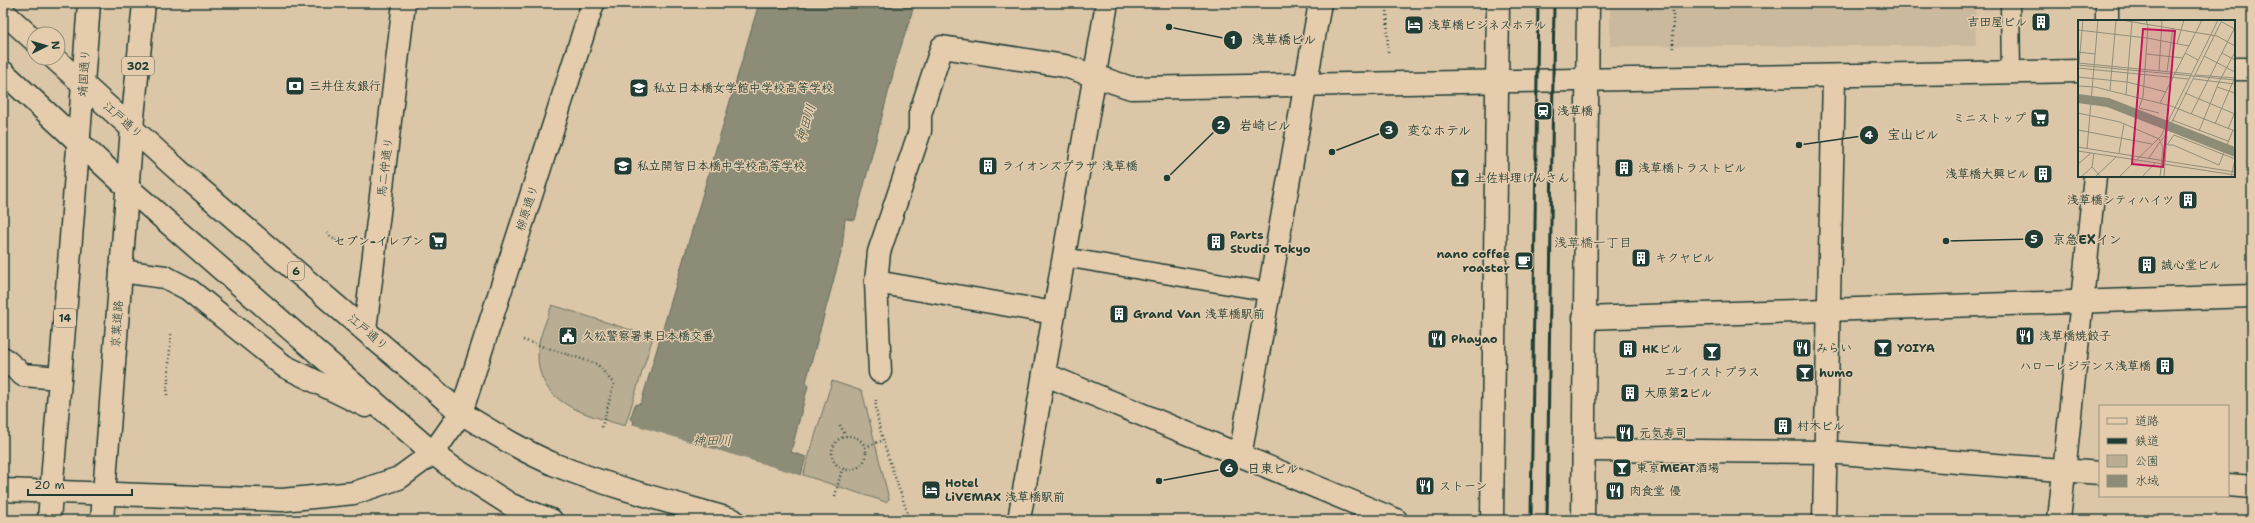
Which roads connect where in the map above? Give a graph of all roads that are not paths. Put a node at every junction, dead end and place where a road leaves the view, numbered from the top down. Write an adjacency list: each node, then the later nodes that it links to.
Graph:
1 (88, 3): 24 (main road, 靖国通り)
2 (144, 3): 26 (main road, 302)
3 (404, 3): 39 (main road, 馬二仲通り)
4 (593, 3): 44 (main road, 柳原通り)
5 (1107, 3): 20 (main road)
6 (1320, 3): 25 (main road)
7 (1498, 3): 23 (main road)
8 (1588, 3): 22 (main road)
9 (2010, 3): 19 (lane)
10 (2107, 3): 12 (main road)
11 (3, 12): 13 (main road)
12 (2107, 20)
13 (26, 33)
14 (63, 66): 24 (main road, 江戸通り / 6)
15 (2235, 69): 16 (main road)
16 (2252, 69)
17 (2078, 71): 19 (main road)
18 (3, 72): 27 (main road)
19 (2011, 74): 21 (main road)
20 (1095, 76): 25 (main road); 30 (main road); 32 (main road)
21 (1834, 77): 22 (main road); 36 (main road)
22 (1587, 82): 23 (main road); 38 (main road)
23 (1496, 83): 25 (main road); 63 (main road)
24 (83, 84): 26 (main road, 江戸通り / 6); 27 (main road, 靖国通り / 14)
25 (1307, 84): 33 (main road)
26 (132, 128): 29 (main road, 京葉道路); 39 (main road, 江戸通り / 6)
27 (78, 143): 29 (main road); 43 (main road, 14)
28 (2094, 177): 35 (main road)
29 (127, 187): 31 (main road, 京葉道路); 45 (main road)
30 (1064, 257): 33 (lane); 37 (main road)
31 (121, 271): 45 (main road); 56 (main road, 京葉道路)
32 (876, 282): 37 (main road); 41 (main road)
33 (1270, 292): 49 (main road)
34 (2252, 296): 35 (main road)
35 (2081, 302): 36 (main road); 50 (main road)
36 (1829, 310): 38 (main road); 47 (main road)
37 (1054, 313): 42 (main road)
38 (1584, 318): 46 (main road)
39 (365, 330): 44 (main road, 江戸通り / 6)
40 (3, 358): 43 (main road)
41 (880, 372)
42 (1044, 374): 49 (main road); 61 (main road)
43 (60, 378): 55 (main road, 14)
44 (462, 413): 48 (main road, 柳原通り); 60 (main road, 江戸通り / 6)
45 (392, 419): 48 (main road)
46 (1583, 450): 47 (main road); 64 (main road)
47 (1826, 452): 50 (main road); 65 (main road)
48 (433, 453): 56 (main road, 柳原通り); 59 (main road)
49 (1240, 456): 62 (main road)
50 (2064, 470): 51 (main road); 66 (main road)
51 (2099, 473)
52 (2229, 485): 53 (main road)
53 (2252, 487)
54 (3, 490): 55 (main road, 柳原通り)
55 (52, 492): 56 (main road, 柳原通り); 57 (main road, 14)
56 (104, 494): 58 (main road, 京葉道路)
57 (49, 520)
58 (102, 520)
59 (551, 520)
60 (733, 520)
61 (1019, 520)
62 (1396, 520)
63 (1492, 520)
64 (1583, 520)
65 (1824, 520)
66 (2059, 520)

